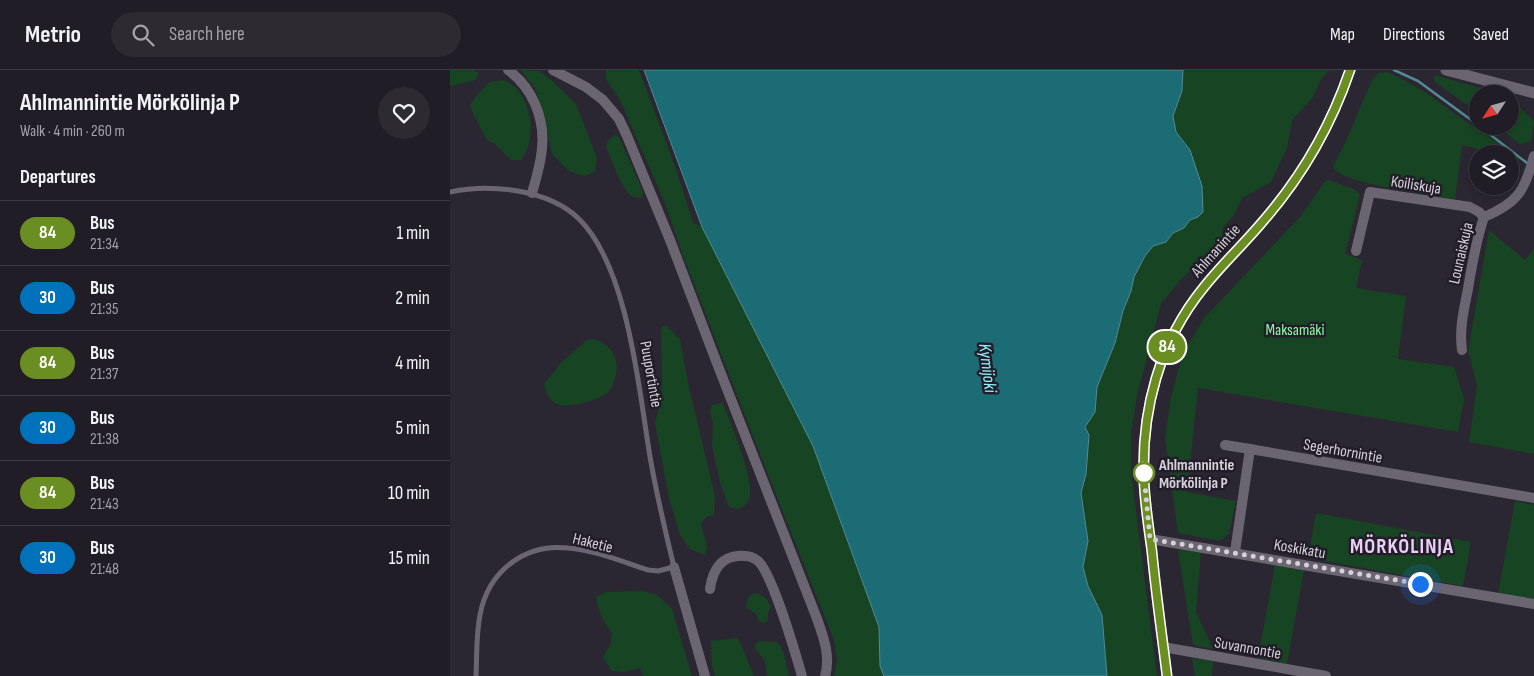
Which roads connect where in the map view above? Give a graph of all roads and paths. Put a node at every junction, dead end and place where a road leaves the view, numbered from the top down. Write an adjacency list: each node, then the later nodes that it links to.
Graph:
1 (508, 70): 8 (street)
2 (553, 70): 24 (street)
3 (1350, 70): 15 (street, Ahlmanintie)
4 (1446, 70): 5 (street)
5 (1534, 93)
6 (1534, 156): 9 (street, Lounaiskuja)
7 (450, 192): 8 (lane, Puuportintie)
8 (532, 193): 17 (lane, Puuportintie)
9 (1484, 217): 10 (street, Koiliskuja); 11 (street, Lounaiskuja)
10 (1356, 251)
11 (1462, 350)
12 (1225, 445): 13 (street, Segerhornintie)
13 (1250, 449): 14 (street, Segerhornintie); 16 (street)
14 (1534, 498)
15 (1150, 539): 16 (street, Koskikatu); 20 (street, Ahlmanintie)
16 (1235, 552): 19 (street, Koskikatu)
17 (674, 567): 21 (lane, Haketie); 22 (street, Puuportintie)
18 (710, 589): 23 (street)
19 (1534, 604)
20 (1163, 647): 25 (street, Ahlmanintie); 26 (street, Suvannontie)
21 (476, 676)
22 (705, 676)
23 (802, 676)
24 (825, 676)
25 (1167, 676)
26 (1326, 676)

